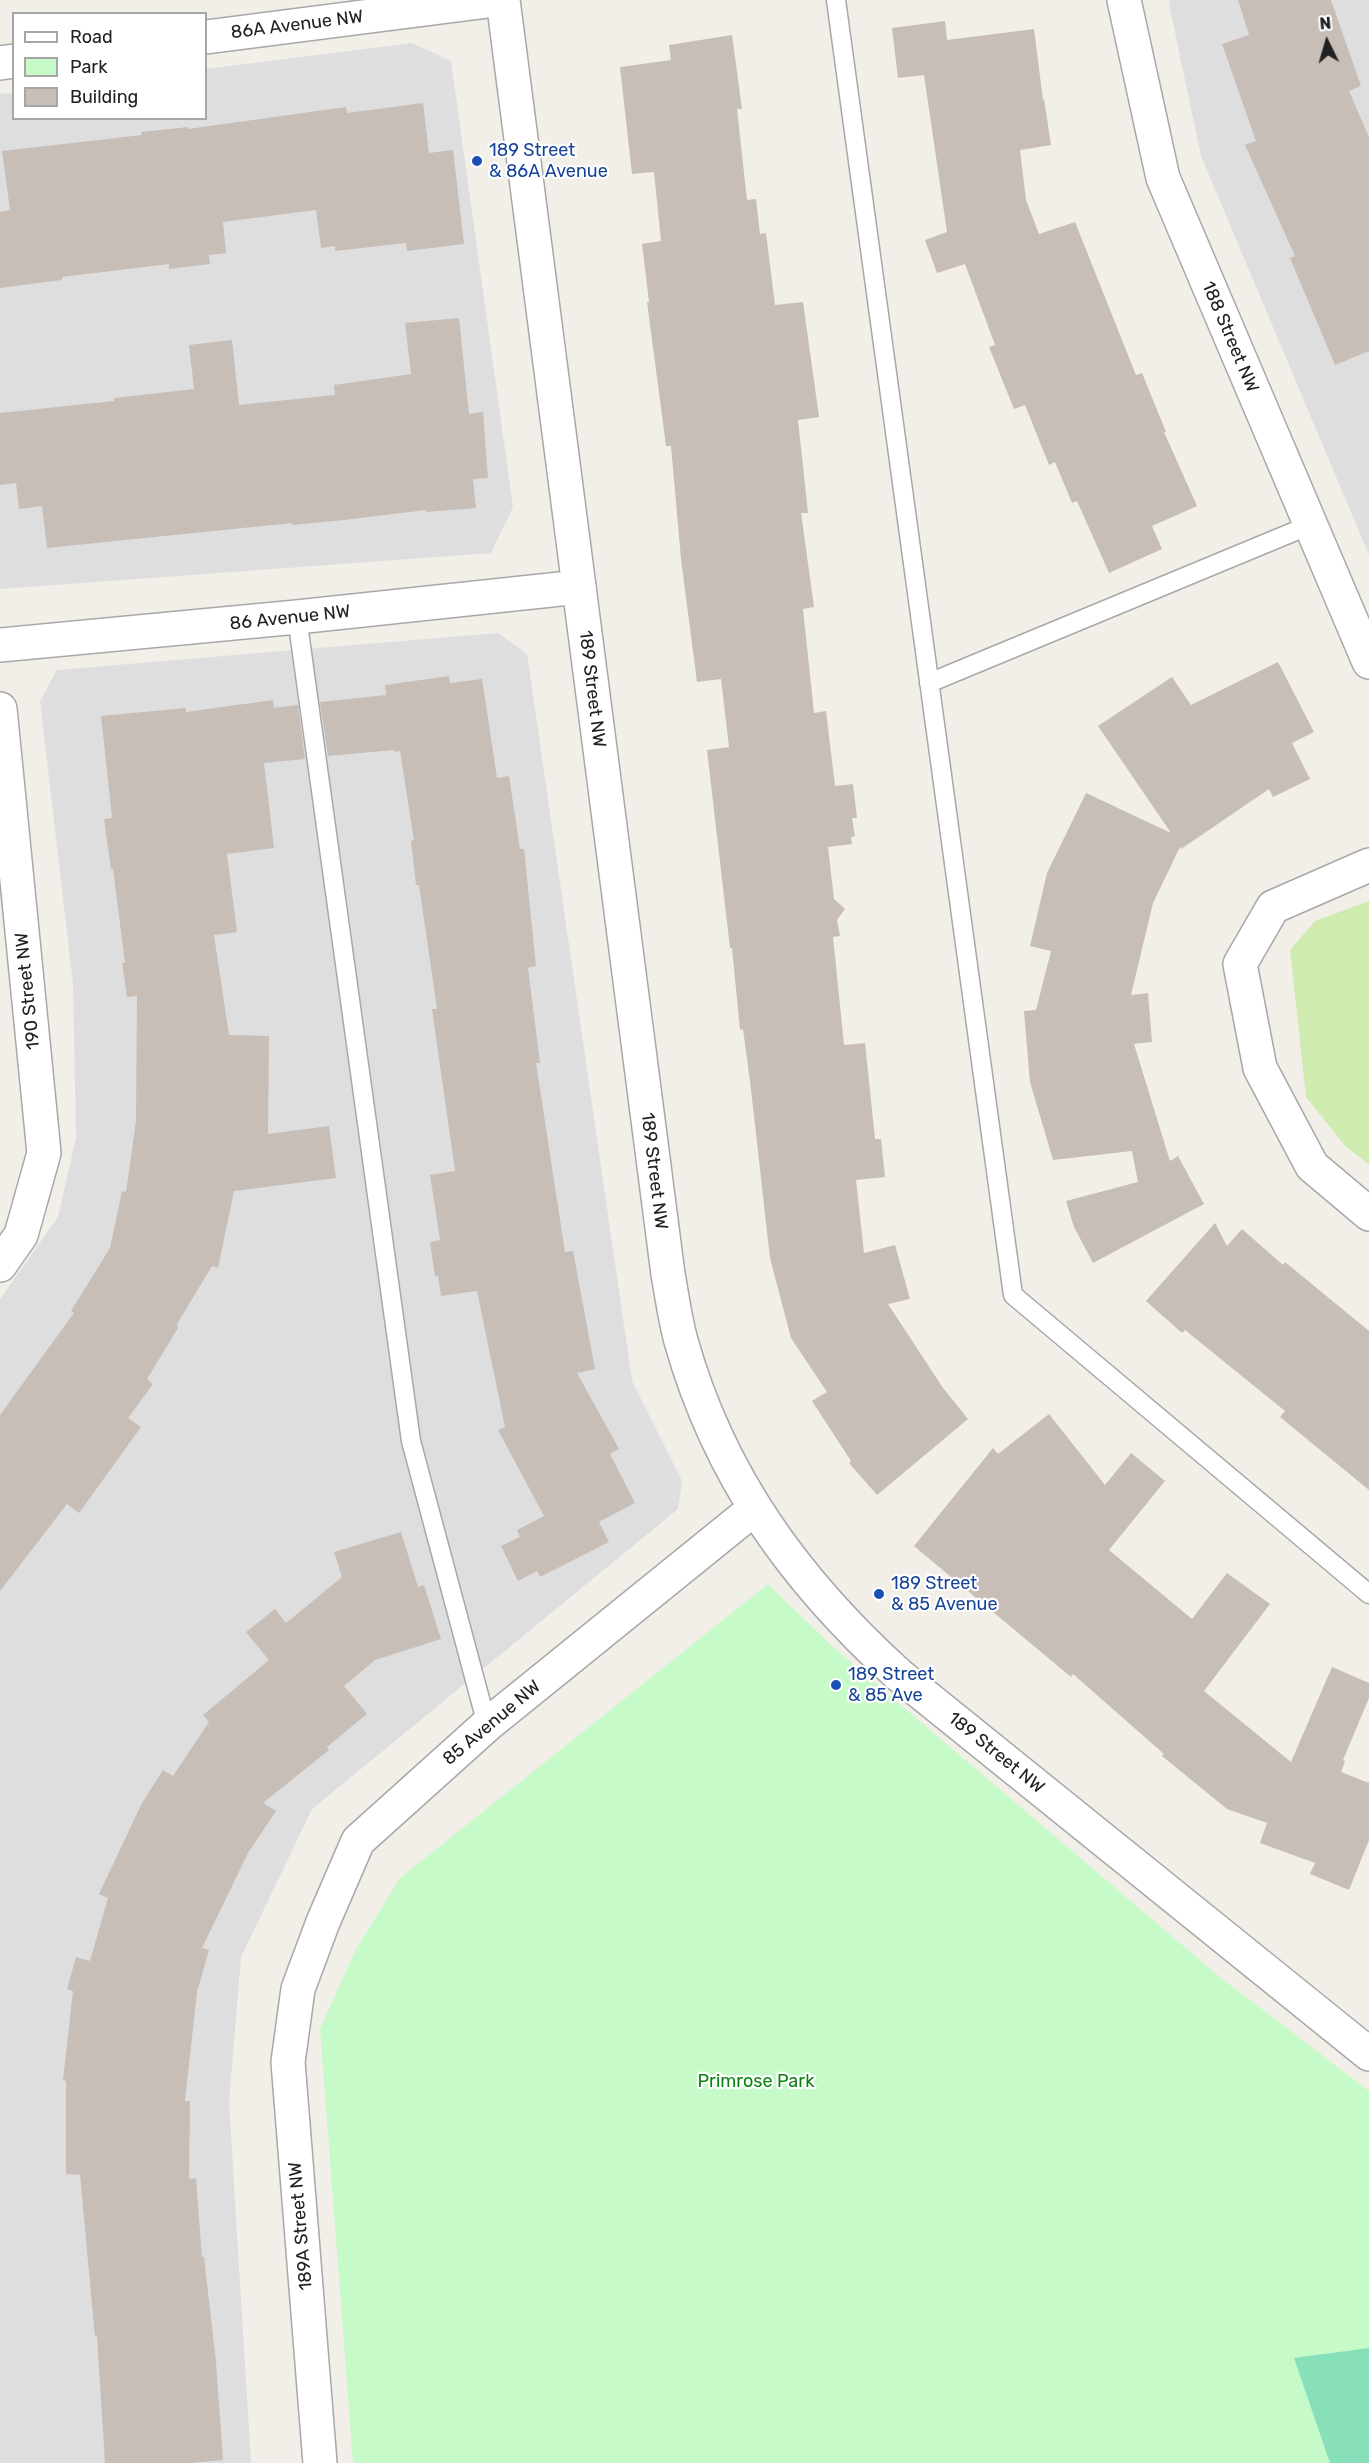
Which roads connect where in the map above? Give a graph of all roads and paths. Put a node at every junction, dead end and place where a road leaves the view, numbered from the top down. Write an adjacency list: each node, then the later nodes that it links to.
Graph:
1 (495, 0): 5 (street, 86A Avenue NW)
2 (503, 0): 7 (street, 189 Street NW)
3 (836, 0): 11 (lane)
4 (1124, 0): 6 (street, 188 Street NW)
5 (207, 37)
6 (1310, 525): 10 (street, 188 Street NW); 11 (lane)
7 (579, 587): 8 (street, 86 Avenue NW); 16 (street, 189 Street NW)
8 (297, 617): 9 (street, 86 Avenue NW); 18 (lane)
9 (0, 645)
10 (1369, 662)
11 (929, 683): 17 (lane)
12 (0, 709): 15 (street, 190 Street NW)
13 (1369, 866): 14 (street)
14 (1369, 1214)
15 (0, 1264)
16 (754, 1509): 18 (street, 85 Avenue NW); 20 (street, 189 Street NW)
17 (1369, 1594)
18 (487, 1725): 19 (street, 85 Avenue NW)
19 (298, 1989): 21 (street, 189A Street NW)
20 (1369, 2054)
21 (320, 2463)

